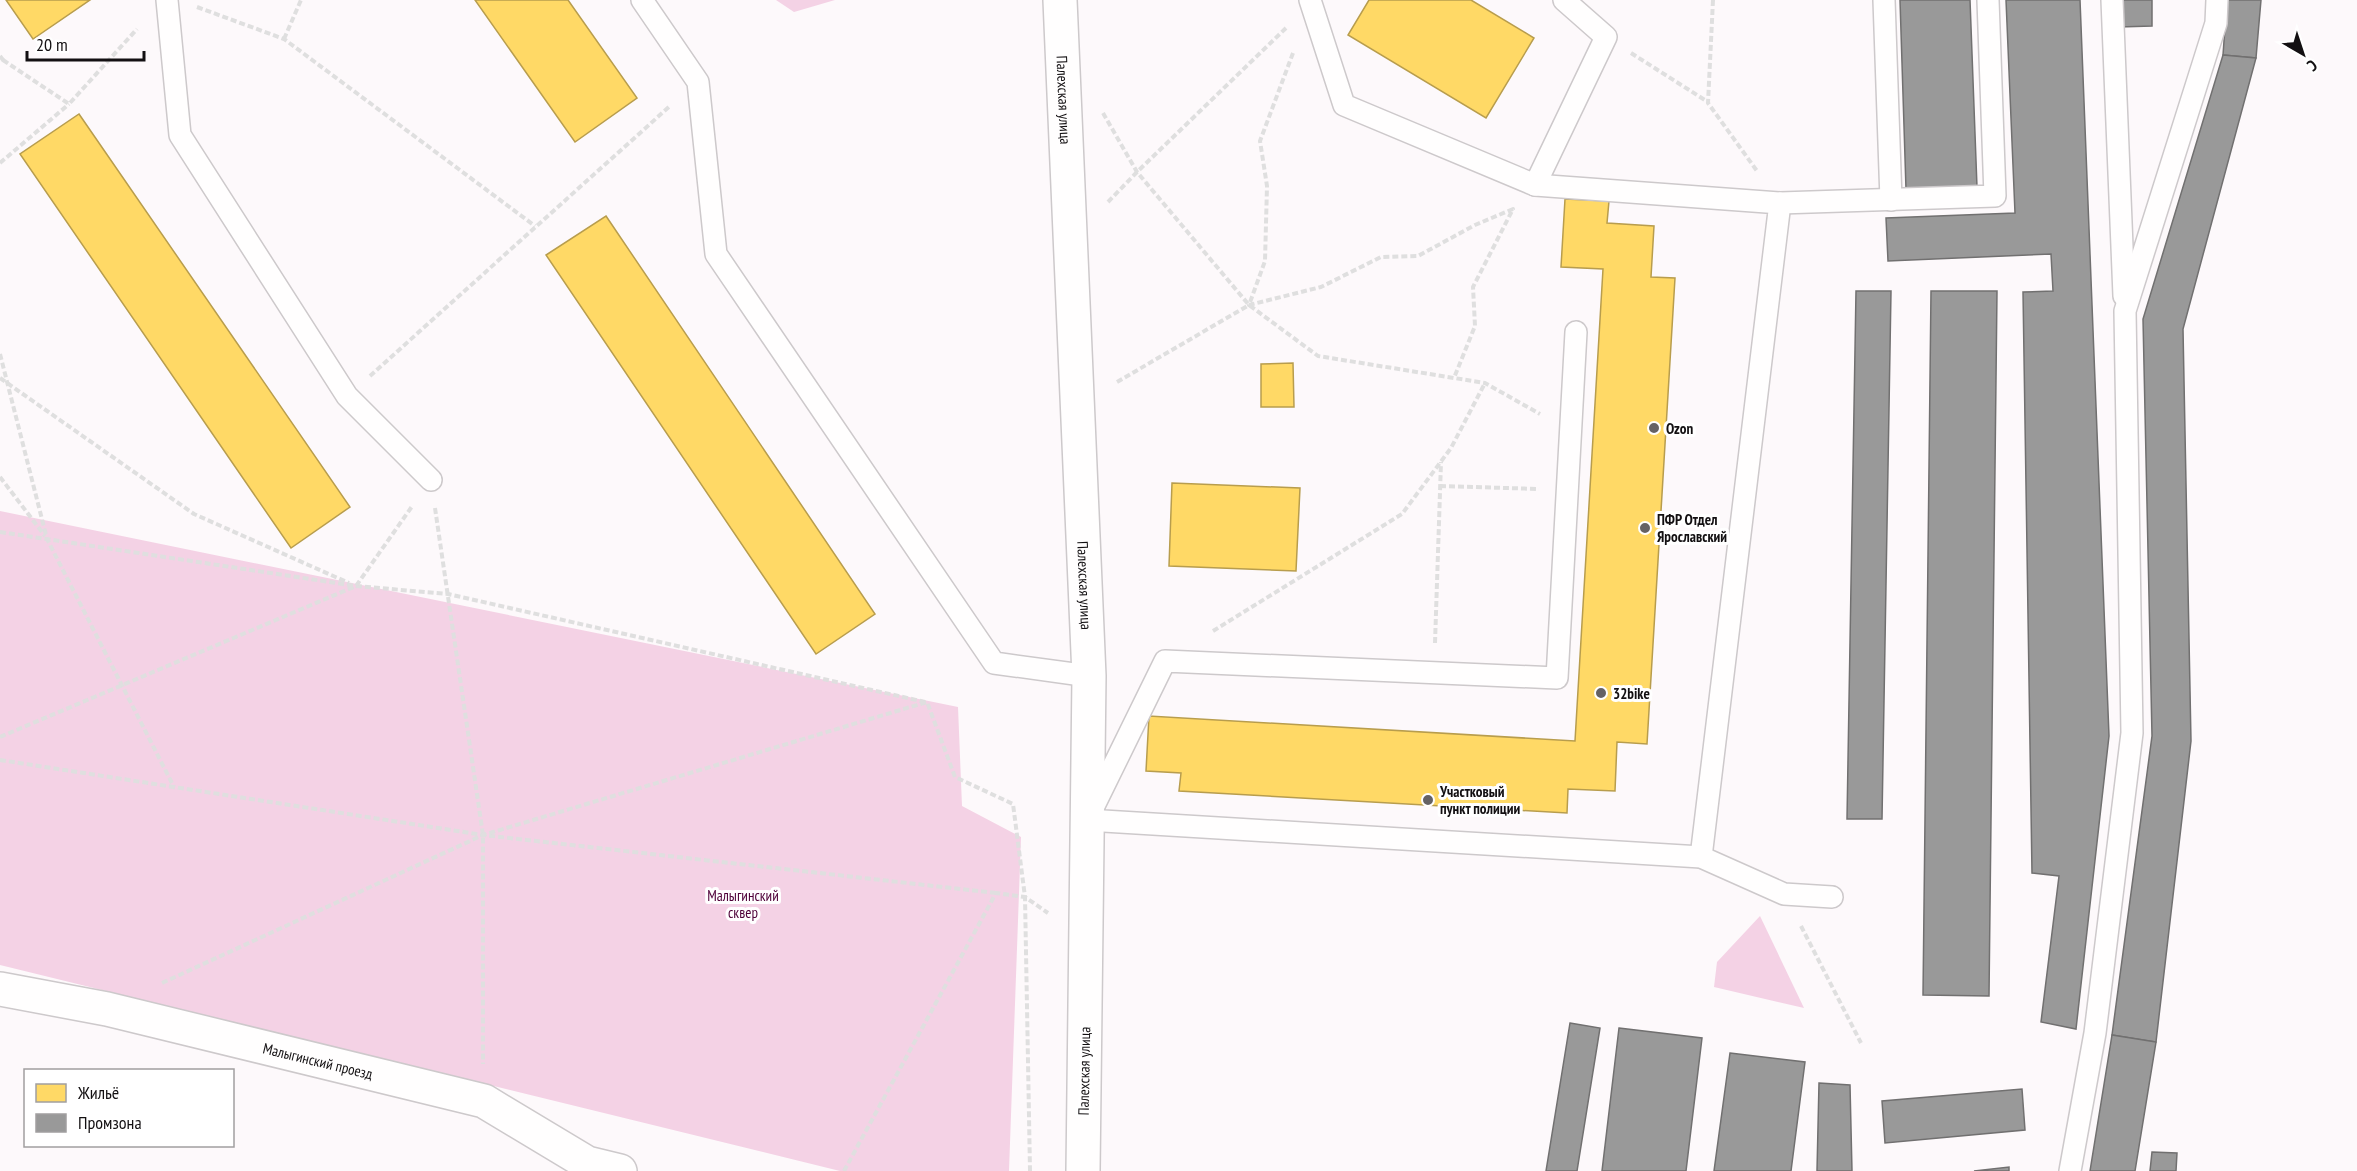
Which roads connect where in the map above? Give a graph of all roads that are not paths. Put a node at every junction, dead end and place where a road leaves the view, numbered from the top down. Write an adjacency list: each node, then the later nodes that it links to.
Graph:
1 (642, 0): 16 (lane)
2 (1060, 0): 16 (street, Палехская улица)
3 (1564, 0): 10 (lane)
4 (1884, 0): 11 (lane)
5 (1988, 0): 11 (lane)
6 (2112, 0): 13 (lane)
7 (2217, 0): 13 (lane)
8 (1311, 1): 10 (lane)
9 (177, 2): 15 (lane)
10 (1535, 185): 12 (lane)
11 (1891, 200): 12 (lane)
12 (1780, 203): 18 (lane)
13 (2125, 311): 24 (lane)
14 (1576, 332): 17 (lane)
15 (431, 480)
16 (1089, 676): 17 (street, Палехская улица)
17 (1087, 820): 18 (lane); 23 (street, Палехская улица)
18 (1701, 857): 19 (lane)
19 (1832, 897)
20 (0, 989): 21 (street, Малыгинский проезд)
21 (586, 1167): 22 (street, Малыгинский проезд)
22 (620, 1171)
23 (1083, 1171)
24 (2070, 1171)

